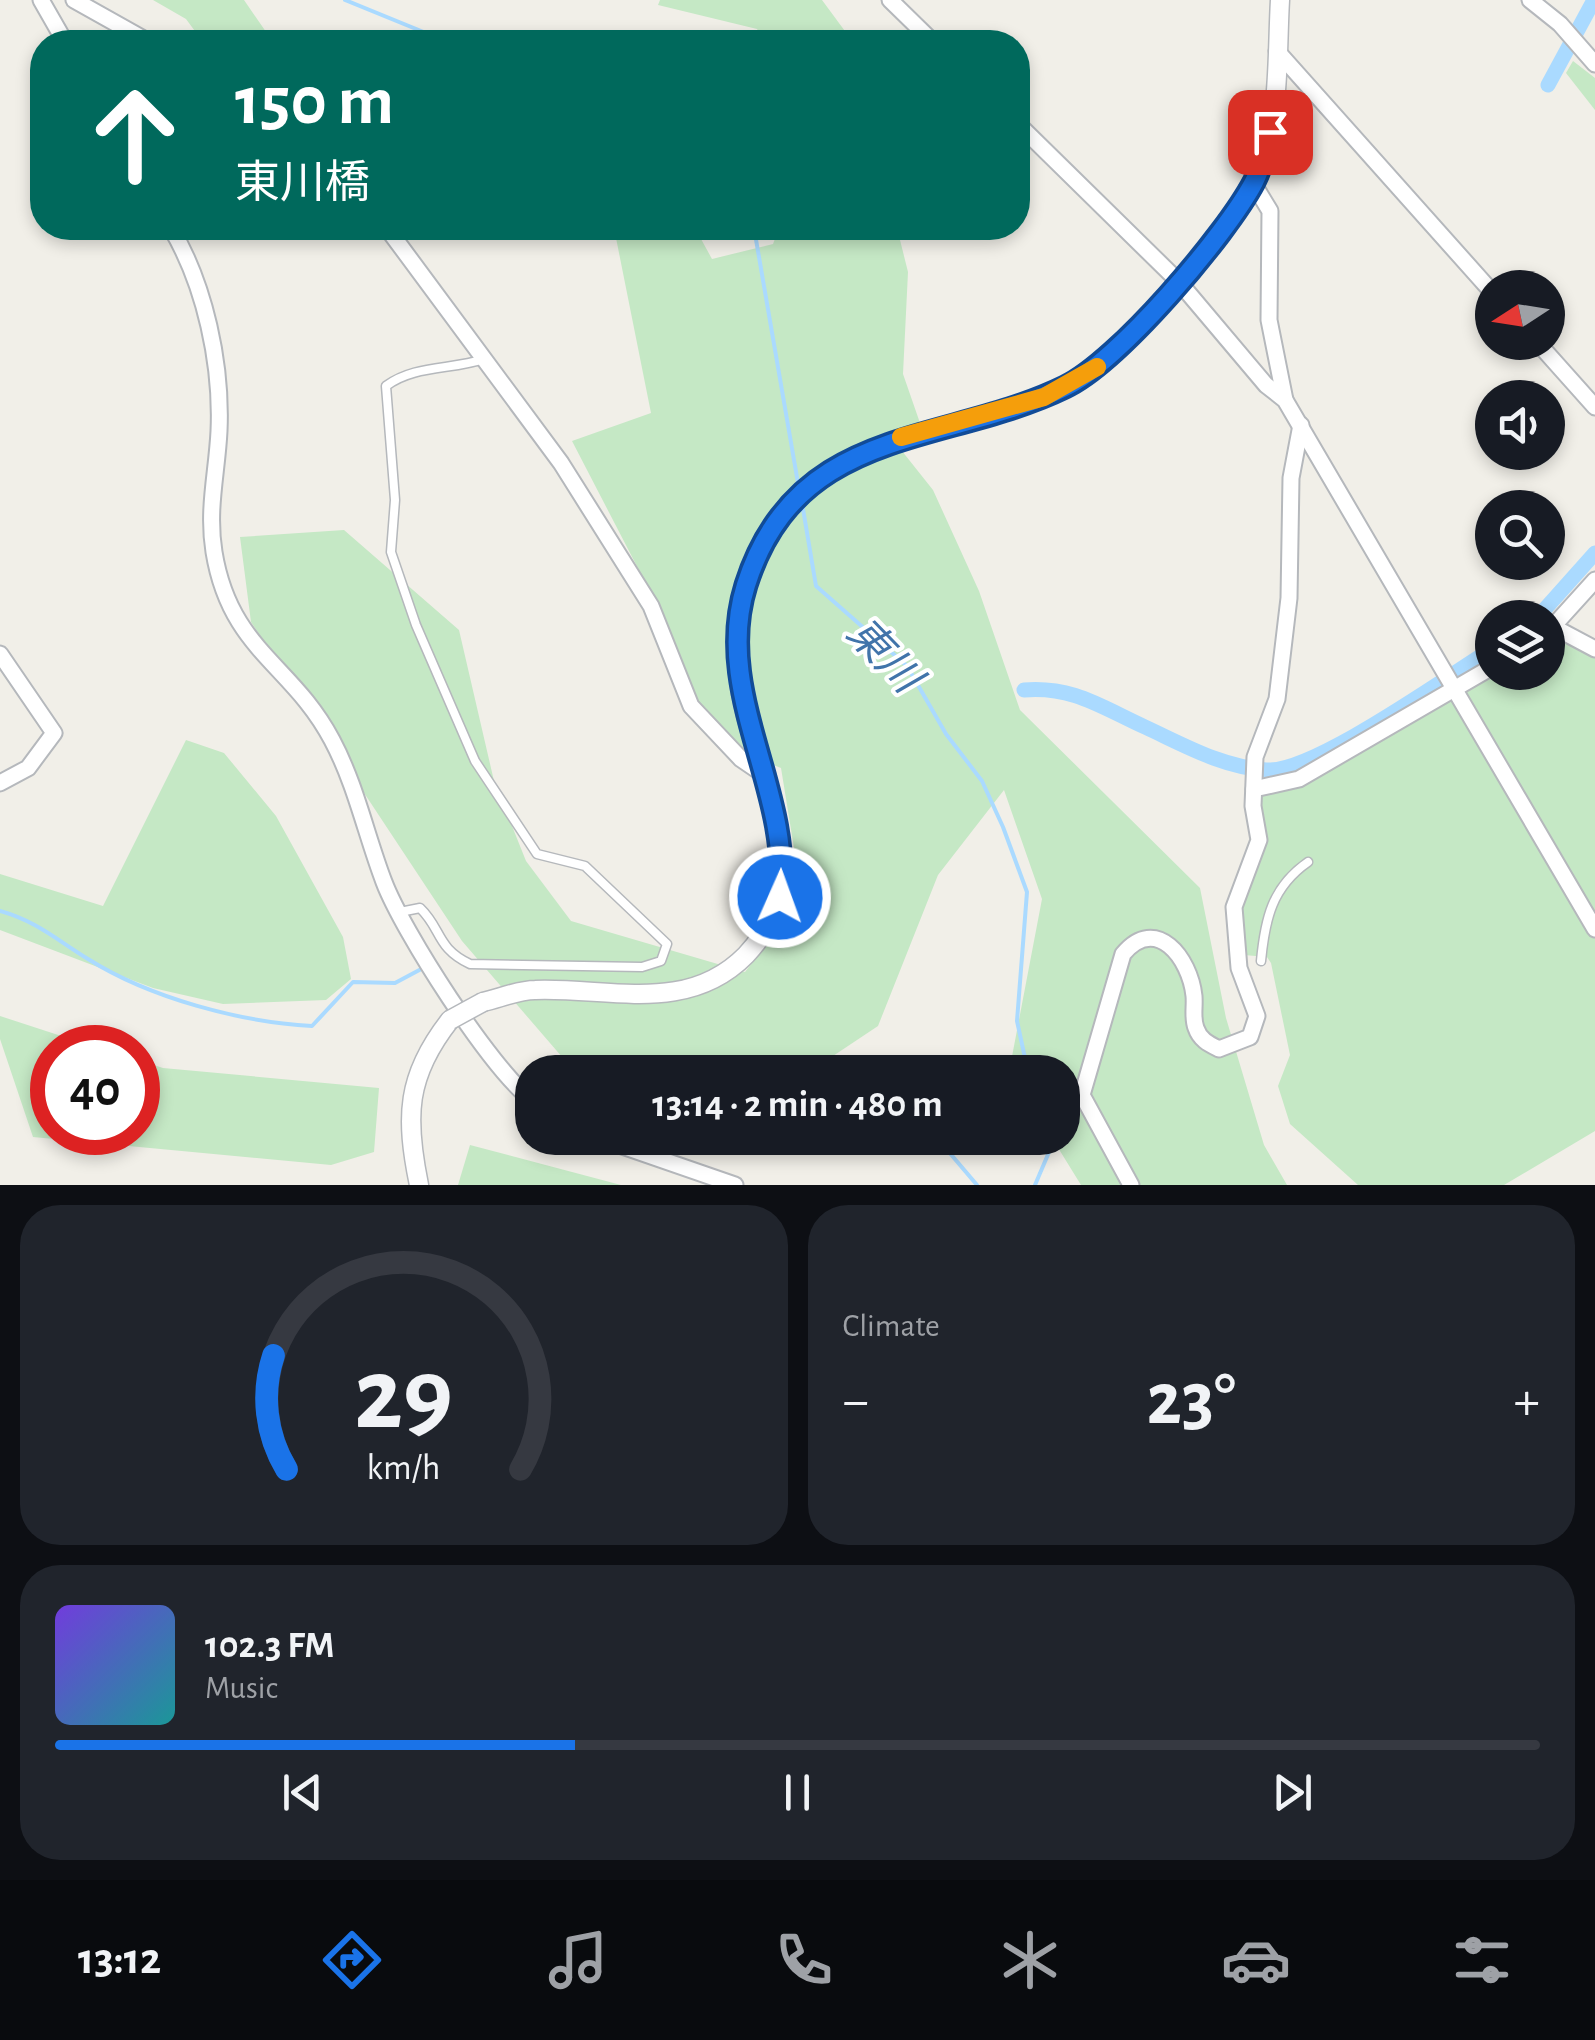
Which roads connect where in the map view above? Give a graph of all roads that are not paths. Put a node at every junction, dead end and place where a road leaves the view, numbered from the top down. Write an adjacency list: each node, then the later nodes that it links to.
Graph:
1 (41, 0): 6 (street)
2 (74, 0): 7 (street)
3 (890, 0): 8 (street)
4 (1280, 0): 9 (street)
5 (1530, 0): 10 (street)
6 (57, 30)
7 (128, 30)
8 (921, 30)
9 (1278, 51): 12 (street); 15 (street)
10 (1595, 64)
11 (1030, 136): 16 (street)
12 (1253, 183): 16 (street); 19 (street)
13 (176, 240): 33 (street)
14 (396, 240): 17 (street)
15 (1475, 273)
16 (1179, 282): 19 (street); 29 (street)
17 (484, 359): 29 (street); 33 (lane)
18 (1553, 360): 20 (street)
19 (1284, 400): 21 (street)
20 (1595, 408)
21 (1301, 425): 28 (street); 31 (street)
22 (1595, 580): 23 (street)
23 (1565, 612)
24 (1565, 635): 25 (street)
25 (1595, 649)
26 (0, 654): 30 (street)
27 (1475, 676): 28 (street)
28 (1454, 688): 31 (street); 34 (street)
29 (763, 774): 38 (street, bridge)
30 (0, 783)
31 (1253, 786): 40 (street)
32 (1308, 862): 35 (lane)
33 (400, 912): 36 (street)
34 (1595, 929)
35 (1260, 961)
36 (515, 1082)
37 (649, 1155): 39 (street)
38 (419, 1185)
39 (736, 1185)
40 (1131, 1185)

